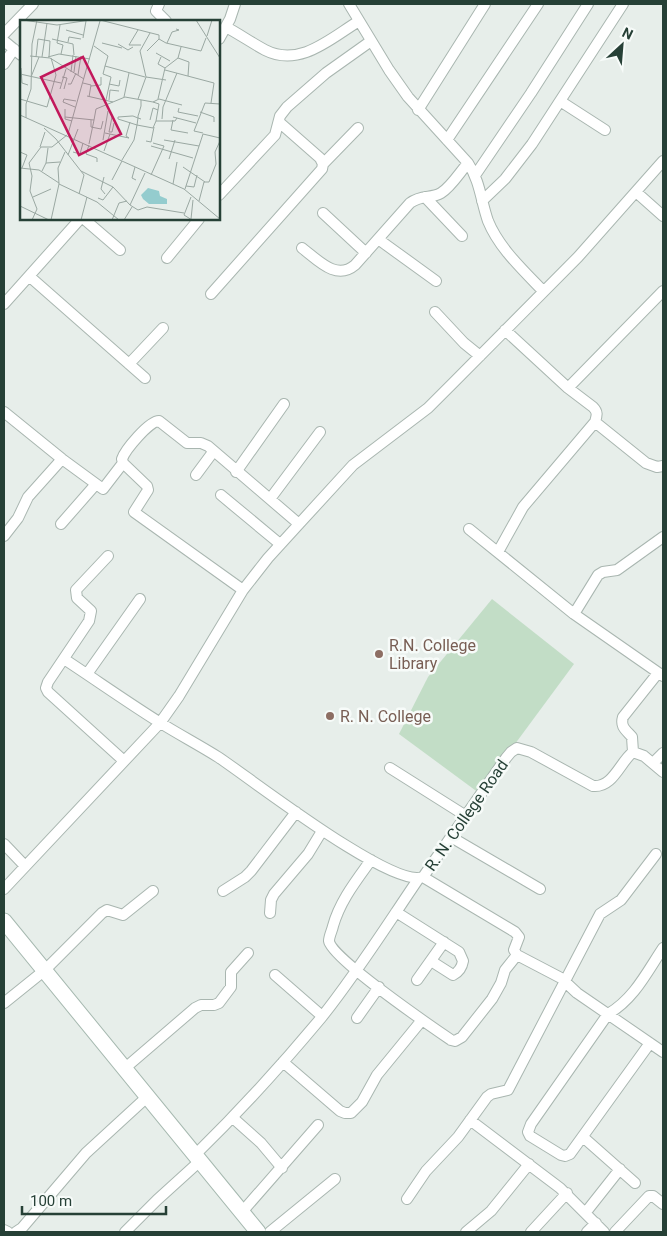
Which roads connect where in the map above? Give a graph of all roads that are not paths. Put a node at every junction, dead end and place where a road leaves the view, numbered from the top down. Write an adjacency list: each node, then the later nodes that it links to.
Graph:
1 (33, 4): 12 (street)
2 (159, 4): 9 (street)
3 (236, 4): 11 (street)
4 (349, 4): 10 (street)
5 (485, 4): 19 (street)
6 (538, 4): 23 (street)
7 (588, 4): 27 (street)
8 (623, 4): 18 (street)
9 (165, 20)
10 (359, 21): 11 (street); 15 (street)
11 (226, 27): 13 (street)
12 (4, 34)
13 (220, 37)
14 (4, 41): 16 (street)
15 (371, 41): 19 (street); 20 (street)
16 (18, 52): 17 (street)
17 (4, 64)
18 (560, 101): 22 (street); 31 (street)
19 (418, 110): 23 (street)
20 (279, 122): 26 (street); 28 (street)
21 (358, 128): 26 (street)
22 (605, 130)
23 (447, 140): 25 (street)
24 (663, 161): 29 (street)
25 (468, 162): 27 (street); 30 (street)
26 (324, 164): 47 (street)
27 (476, 174): 31 (street)
28 (220, 192)
29 (636, 192): 33 (street); 45 (street)
30 (425, 197): 37 (street); 38 (street)
31 (482, 201): 45 (street)
32 (324, 213): 41 (street)
33 (663, 216)
34 (79, 220): 43 (street)
35 (85, 220): 40 (street)
36 (198, 220): 42 (street)
37 (462, 236)
38 (378, 239): 41 (street); 44 (street)
39 (302, 248): 41 (street)
40 (120, 250)
41 (366, 252)
42 (167, 258)
43 (29, 276): 48 (street); 53 (street)
44 (436, 281)
45 (543, 291): 51 (street)
46 (663, 291): 55 (street)
47 (212, 294)
48 (4, 304)
49 (434, 312): 52 (street)
50 (163, 328): 53 (street)
51 (505, 330): 52 (street); 55 (street)
52 (480, 356): 70 (street)
53 (129, 364): 54 (street)
54 (146, 378)
55 (568, 388): 58 (street)
56 (284, 404): 64 (street)
57 (4, 412): 61 (street)
58 (595, 422): 63 (street); 75 (street)
59 (320, 432): 68 (street)
60 (213, 452): 62 (street); 64 (street); 65 (street)
61 (62, 459): 66 (street); 72 (street)
62 (123, 463): 66 (street); 77 (street)
63 (663, 466)
64 (236, 472): 68 (street)
65 (196, 475)
66 (96, 484): 69 (street)
67 (221, 495): 74 (street)
68 (270, 500): 70 (street)
69 (61, 524)
70 (298, 524): 74 (street)
71 (469, 529): 75 (street)
72 (4, 536)
73 (663, 537): 79 (street)
74 (280, 544): 77 (street)
75 (498, 552): 79 (street)
76 (108, 556): 80 (street)
77 (243, 590): 83 (street)
78 (140, 599): 81 (street)
79 (574, 614): 82 (street)
80 (64, 659): 81 (street, R. N. College Road); 86 (street)
81 (87, 674): 83 (street, R. N. College Road)
82 (661, 674): 84 (street)
83 (160, 723): 86 (street); 90 (street, R. N. College Road)
84 (633, 752): 87 (street); 91 (street, R. N. College Road)
85 (663, 752): 87 (street)
86 (124, 761): 97 (street)
87 (653, 763): 89 (street)
88 (390, 768): 91 (street)
89 (663, 772)
90 (296, 812): 92 (street, R. N. College Road); 102 (street)
91 (466, 816): 93 (street, R. N. College Road)
92 (322, 831): 96 (street, R. N. College Road); 104 (street)
93 (451, 837): 98 (street, R. N. College Road); 100 (street)
94 (4, 844): 97 (street)
95 (656, 854): 115 (street)
96 (371, 860): 98 (street, R. N. College Road); 112 (street)
97 (25, 866): 99 (street)
98 (421, 877): 103 (street); 109 (street)
99 (4, 889)
100 (540, 889)
101 (153, 891): 111 (street)
102 (223, 891)
103 (396, 912): 106 (street); 112 (street)
104 (270, 913)
105 (4, 921): 111 (main road)
106 (444, 942): 110 (street); 110 (street)
107 (663, 948): 118 (street)
108 (248, 953): 125 (street)
109 (517, 955): 115 (street); 121 (street)
110 (430, 960): 114 (street)
111 (45, 970): 117 (street); 125 (main road)
112 (356, 970): 116 (street); 119 (street)
113 (275, 975): 119 (street)
114 (417, 980)
115 (566, 982): 118 (street); 128 (street)
116 (379, 987): 120 (street); 121 (street)
117 (4, 1003)
118 (608, 1014): 122 (street); 130 (street)
119 (322, 1016): 124 (street)
120 (357, 1018)
121 (422, 1020): 124 (street)
122 (650, 1043): 123 (street); 130 (street)
123 (663, 1052)
124 (283, 1062): 127 (street)
125 (124, 1069): 126 (main road)
126 (147, 1097): 131 (main road); 145 (street)
127 (233, 1118): 131 (street); 133 (street)
128 (470, 1120): 132 (street); 138 (street)
129 (318, 1125): 133 (street)
130 (583, 1138): 134 (street)
131 (198, 1158): 140 (main road); 146 (street)
132 (529, 1164): 137 (street); 149 (street)
133 (282, 1168): 140 (street)
134 (620, 1170): 136 (street); 141 (street)
135 (335, 1179): 148 (street)
136 (635, 1182)
137 (567, 1193): 141 (street); 150 (street)
138 (407, 1199)
139 (663, 1204): 153 (street)
140 (242, 1212): 147 (main road)
141 (586, 1212): 142 (street)
142 (596, 1223): 151 (street); 152 (street)
143 (4, 1230): 144 (street)
144 (8, 1232)
145 (16, 1232)
146 (125, 1232)
147 (258, 1232)
148 (270, 1232)
149 (466, 1232)
150 (531, 1232)
151 (588, 1232)
152 (604, 1232)
153 (616, 1232)

